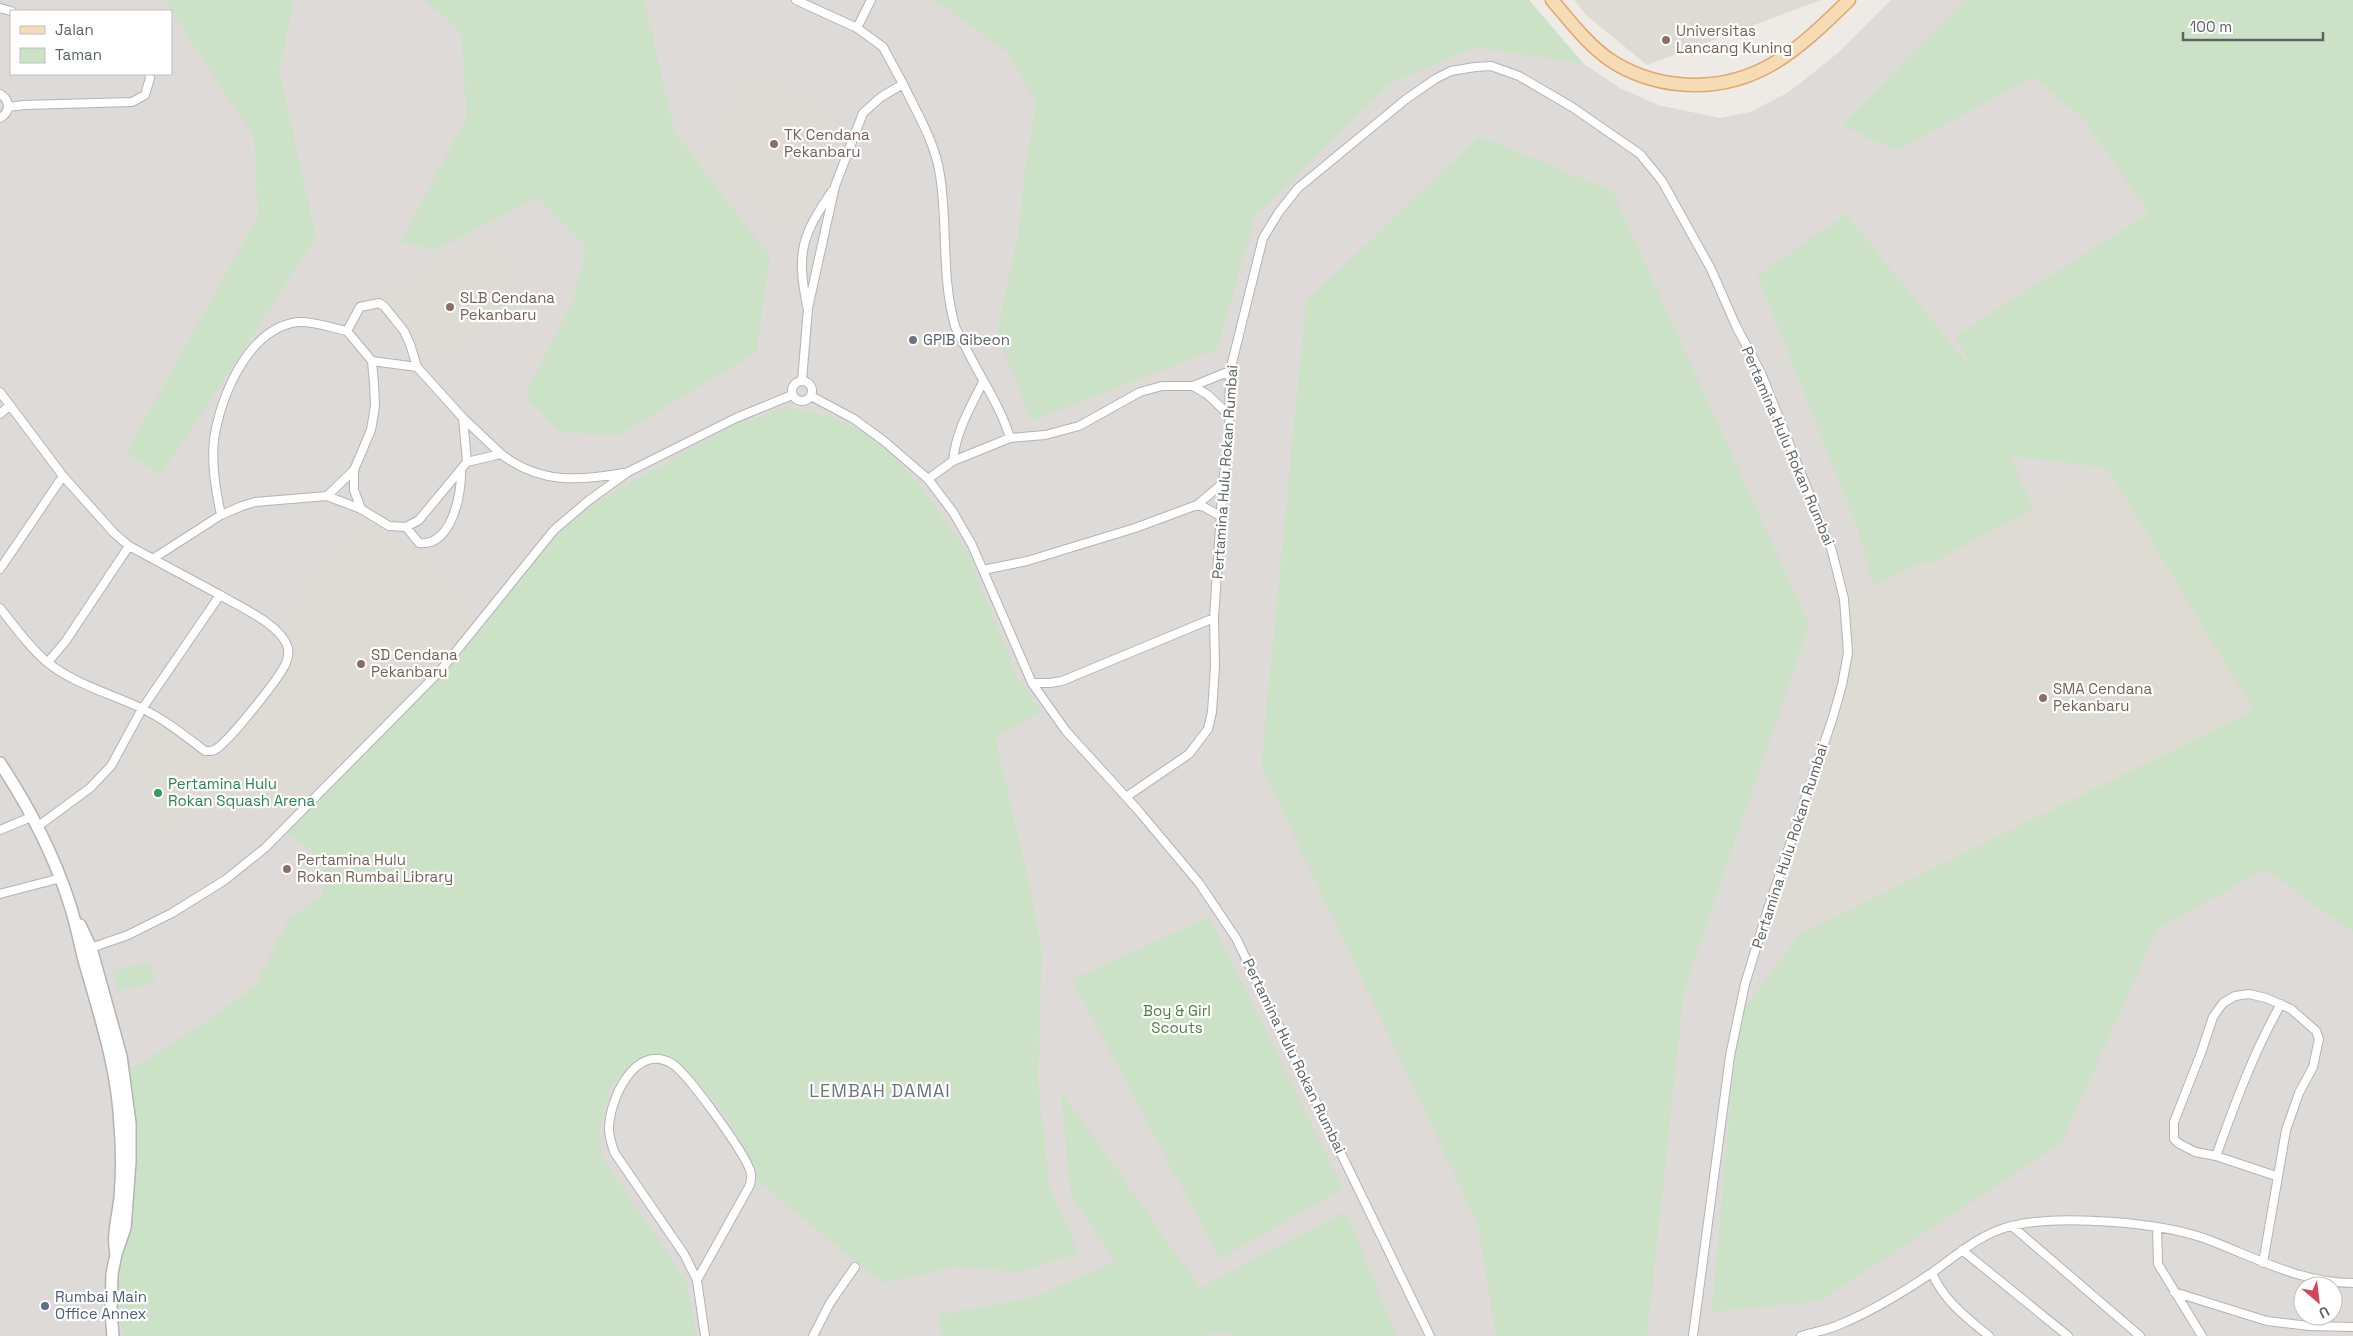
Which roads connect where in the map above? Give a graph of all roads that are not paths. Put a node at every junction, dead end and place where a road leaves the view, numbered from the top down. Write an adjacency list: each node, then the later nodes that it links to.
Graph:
1 (796, 0): 5 (street)
2 (871, 0): 5 (street)
3 (1552, 0): 4 (main road)
4 (1849, 0)
5 (857, 28): 7 (street)
6 (148, 75): 9 (street)
7 (903, 84): 11 (street); 18 (street)
8 (0, 94): 9 (street)
9 (8, 107): 10 (street)
10 (0, 118)
11 (835, 186): 12 (street); 12 (street)
12 (808, 308): 17 (street)
13 (347, 331): 14 (street); 15 (street); 40 (street)
14 (372, 361): 15 (street); 31 (street)
15 (417, 367): 26 (street)
16 (1230, 371): 19 (street); 25 (street, Pertamina Hulu Rokan Rumbai); 78 (street, Pertamina Hulu Rokan Rumbai)
17 (802, 381): 21 (street); 22 (street)
18 (982, 382): 27 (street); 29 (street)
19 (1193, 386): 25 (street); 27 (street)
20 (0, 392): 23 (street)
21 (792, 395): 22 (street); 33 (street)
22 (811, 396): 35 (street, Pertamina Hulu Rokan Rumbai)
23 (10, 405): 24 (street); 34 (street)
24 (0, 414)
25 (1228, 414): 36 (street, Pertamina Hulu Rokan Rumbai)
26 (463, 418): 28 (street); 30 (street)
27 (1010, 438): 29 (street)
28 (501, 454): 30 (street); 33 (street)
29 (953, 460): 35 (street)
30 (467, 462): 32 (street)
31 (354, 470): 37 (street); 39 (street)
32 (460, 470): 42 (street); 42 (street)
33 (628, 472): 60 (street)
34 (63, 476): 43 (street); 45 (street)
35 (928, 479): 46 (street, Pertamina Hulu Rokan Rumbai)
36 (1223, 483): 38 (street); 41 (street, Pertamina Hulu Rokan Rumbai)
37 (326, 496): 39 (street); 40 (street)
38 (1197, 505): 41 (street); 46 (street)
39 (361, 509): 42 (street)
40 (221, 515): 44 (street)
41 (1222, 518): 49 (street, Pertamina Hulu Rokan Rumbai)
42 (406, 527)
43 (129, 546): 44 (street); 50 (street)
44 (154, 558): 47 (street)
45 (0, 569)
46 (983, 570): 51 (street, Pertamina Hulu Rokan Rumbai)
47 (220, 595): 52 (street); 52 (street)
48 (0, 608): 50 (street)
49 (1214, 618): 51 (street); 54 (street, Pertamina Hulu Rokan Rumbai)
50 (48, 662): 52 (street)
51 (1032, 683): 54 (street, Pertamina Hulu Rokan Rumbai)
52 (142, 709): 56 (street)
53 (0, 763): 55 (street)
54 (1126, 797): 77 (street, Pertamina Hulu Rokan Rumbai)
55 (32, 817): 56 (street); 57 (street)
56 (37, 827): 58 (street)
57 (0, 830)
58 (61, 878): 59 (street); 60 (street)
59 (0, 894)
60 (86, 950): 74 (street)
61 (2280, 1004): 62 (street); 62 (street); 63 (street)
62 (2216, 1156): 63 (street)
63 (2276, 1176): 67 (street)
64 (2012, 1226): 65 (street); 66 (street); 82 (street)
65 (2157, 1227): 67 (street); 72 (street)
66 (1962, 1250): 69 (street); 81 (street)
67 (2263, 1263): 71 (street)
68 (855, 1267): 76 (street)
69 (1932, 1273): 79 (street); 80 (street)
70 (698, 1280): 70 (street); 75 (street)
71 (2353, 1283)
72 (2174, 1292): 73 (street); 83 (street)
73 (2353, 1328)
74 (113, 1336)
75 (705, 1336)
76 (813, 1336)
77 (1430, 1336)
78 (1693, 1336)
79 (1801, 1336)
80 (1990, 1336)
81 (2068, 1336)
82 (2140, 1336)
83 (2202, 1336)

